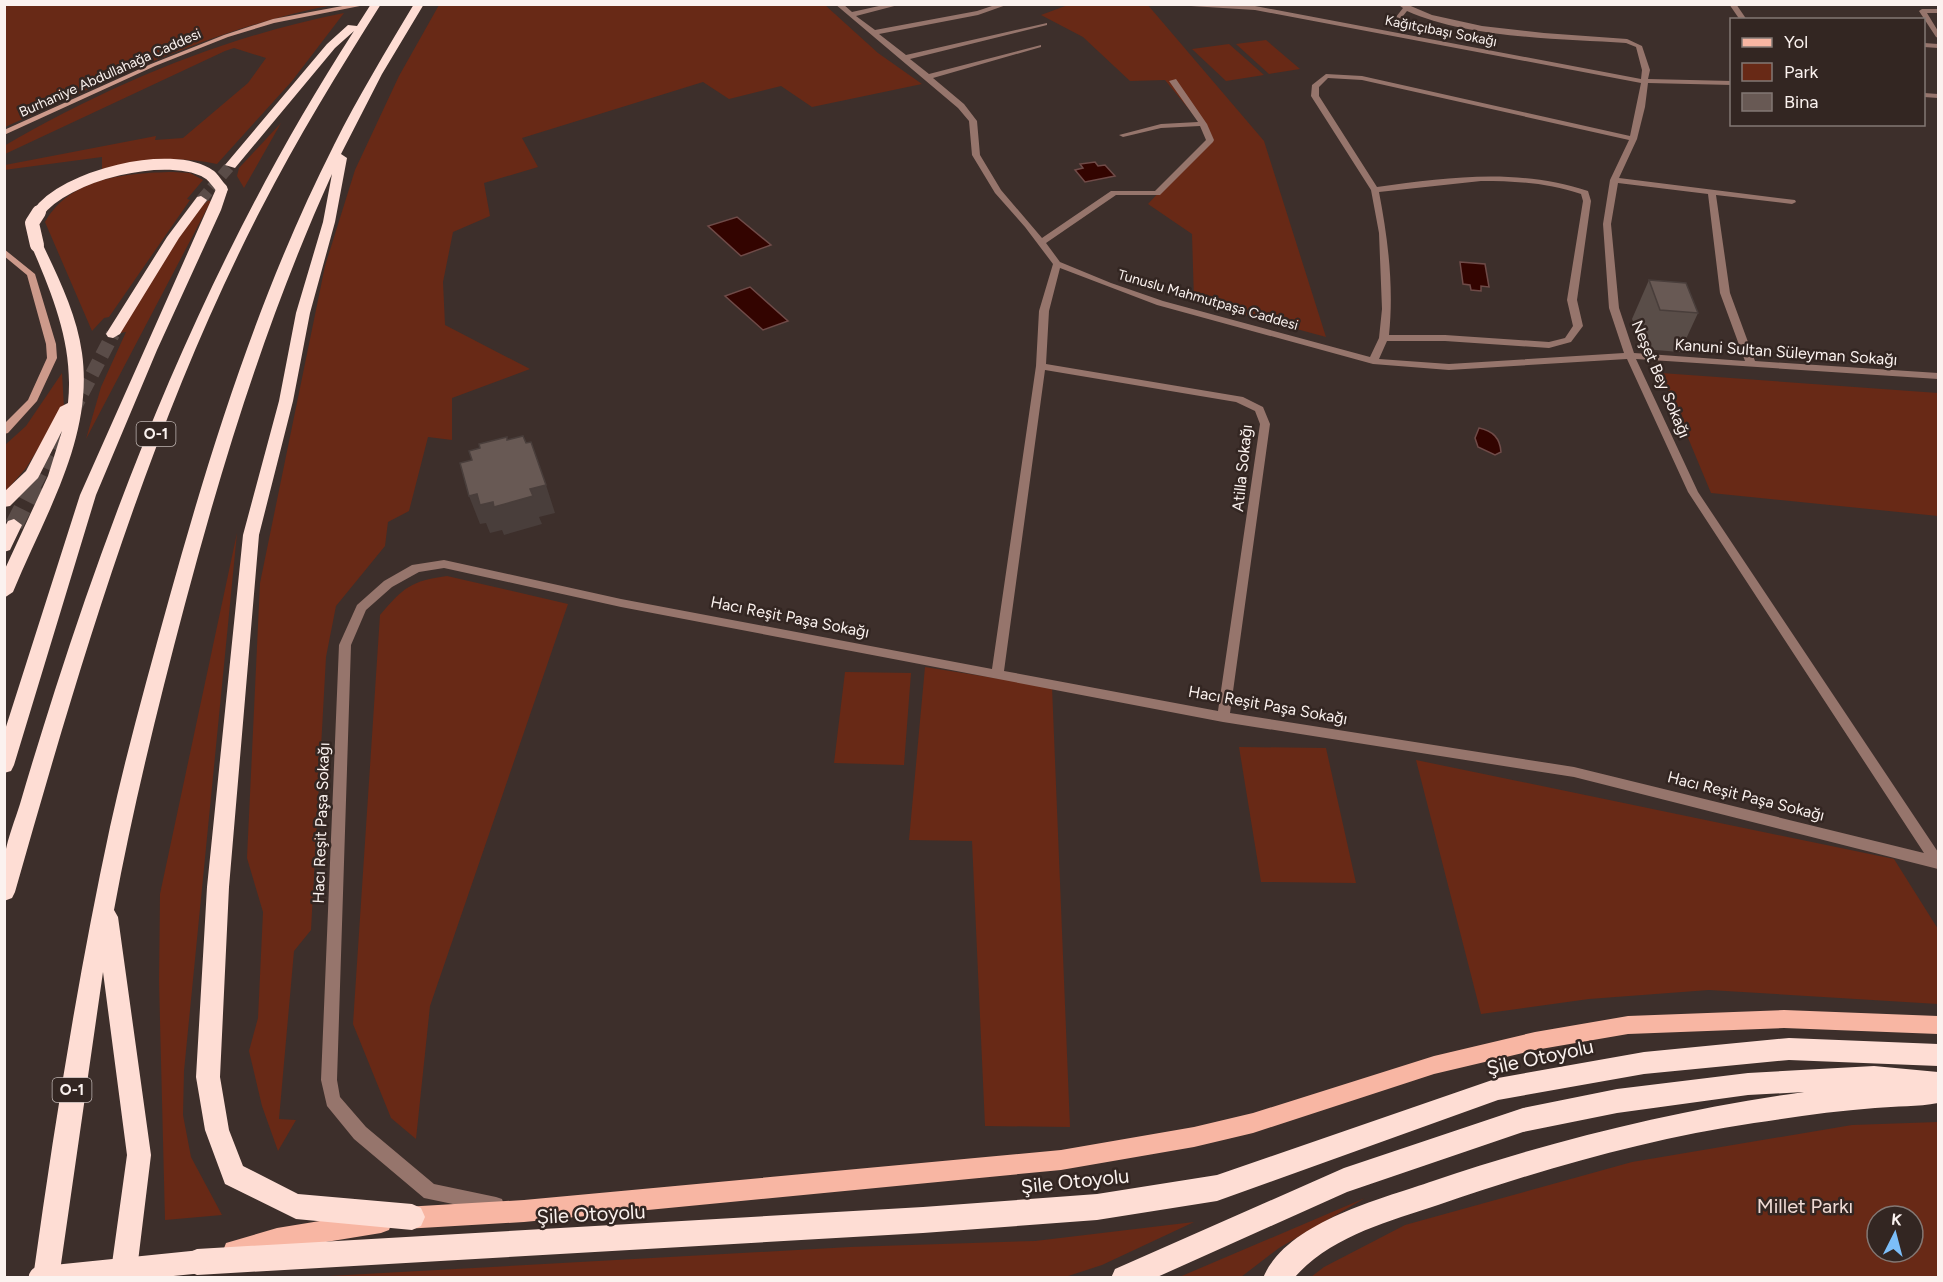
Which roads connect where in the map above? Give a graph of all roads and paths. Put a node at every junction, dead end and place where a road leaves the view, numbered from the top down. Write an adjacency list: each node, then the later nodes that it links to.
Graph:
1 (419, 4): 27 (highway, O-1)
2 (838, 4): 10 (street)
3 (898, 4): 10 (street)
4 (1006, 4): 14 (street)
5 (1162, 4): 20 (street, Kağıtçıbaşı Sokağı)
6 (1732, 4): 11 (street)
7 (373, 5): 23 (main road, Burhaniye Abdullahağa Caddesi); 29 (highway); 55 (highway, O-1)
8 (1403, 6): 13 (street); 20 (street, Neşet Bey Sokağı)
9 (1938, 11): 15 (street)
10 (850, 15): 14 (street)
11 (1742, 18)
12 (1045, 24): 17 (street)
13 (1392, 26)
14 (872, 33): 17 (street)
15 (1938, 36)
16 (1038, 46): 18 (street)
17 (903, 58): 18 (street)
18 (928, 77): 35 (street)
19 (1173, 81): 22 (street)
20 (1643, 81): 21 (street, Kağıtçıbaşı Sokağı); 28 (street, Neşet Bey Sokağı)
21 (1730, 83)
22 (1203, 124): 25 (street); 35 (street)
23 (18, 129): 24 (main road, Burhaniye Abdullahağa Caddesi); 26 (main road)
24 (4, 133)
25 (1123, 135)
26 (4, 139)
27 (344, 139): 56 (highway, O-1); 62 (highway)
28 (1633, 139): 30 (street, Neşet Bey Sokağı); 31 (street)
29 (231, 165)
30 (1614, 180): 32 (street); 40 (street, Neşet Bey Sokağı)
31 (1375, 190): 39 (street); 39 (street)
32 (1712, 193): 34 (street); 42 (street)
33 (201, 200): 38 (highway)
34 (1792, 202)
35 (1041, 242): 37 (street)
36 (4, 251): 46 (main road)
37 (1057, 264): 41 (street, Tunuslu Mahmutpaşa Caddesi); 43 (street)
38 (113, 334)
39 (1384, 338): 41 (street)
40 (1630, 356): 41 (street, Tunuslu Mahmutpaşa Caddesi); 42 (street, Kanuni Sultan Süleyman Sokağı); 54 (street, Neşet Bey Sokağı)
41 (1373, 362)
42 (1750, 362): 44 (street, Kanuni Sultan Süleyman Sokağı)
43 (1041, 366): 51 (street); 52 (street, Atilla Sokağı)
44 (1938, 376)
45 (76, 386): 47 (highway); 50 (highway); 53 (highway, bridge)
46 (4, 431)
47 (4, 502)
48 (14, 525): 49 (highway)
49 (4, 546)
50 (4, 592)
51 (997, 675): 52 (street, Hacı Reşit Paşa Sokağı); 61 (street, Hacı Reşit Paşa Sokağı)
52 (1223, 717): 54 (street, Hacı Reşit Paşa Sokağı)
53 (4, 765)
54 (1938, 863)
55 (4, 892)
56 (106, 903): 65 (highway, O-1); 66 (highway)
57 (1938, 1025): 61 (main road)
58 (1938, 1055): 63 (highway, Şile Otoyolu)
59 (1938, 1083): 67 (highway)
60 (1938, 1092): 68 (highway)
61 (524, 1211): 62 (main road)
62 (412, 1217): 63 (main road)
63 (197, 1262): 64 (highway, Şile Otoyolu, bridge)
64 (40, 1278)
65 (46, 1278)
66 (123, 1278)
67 (1124, 1278)
68 (1276, 1278)

